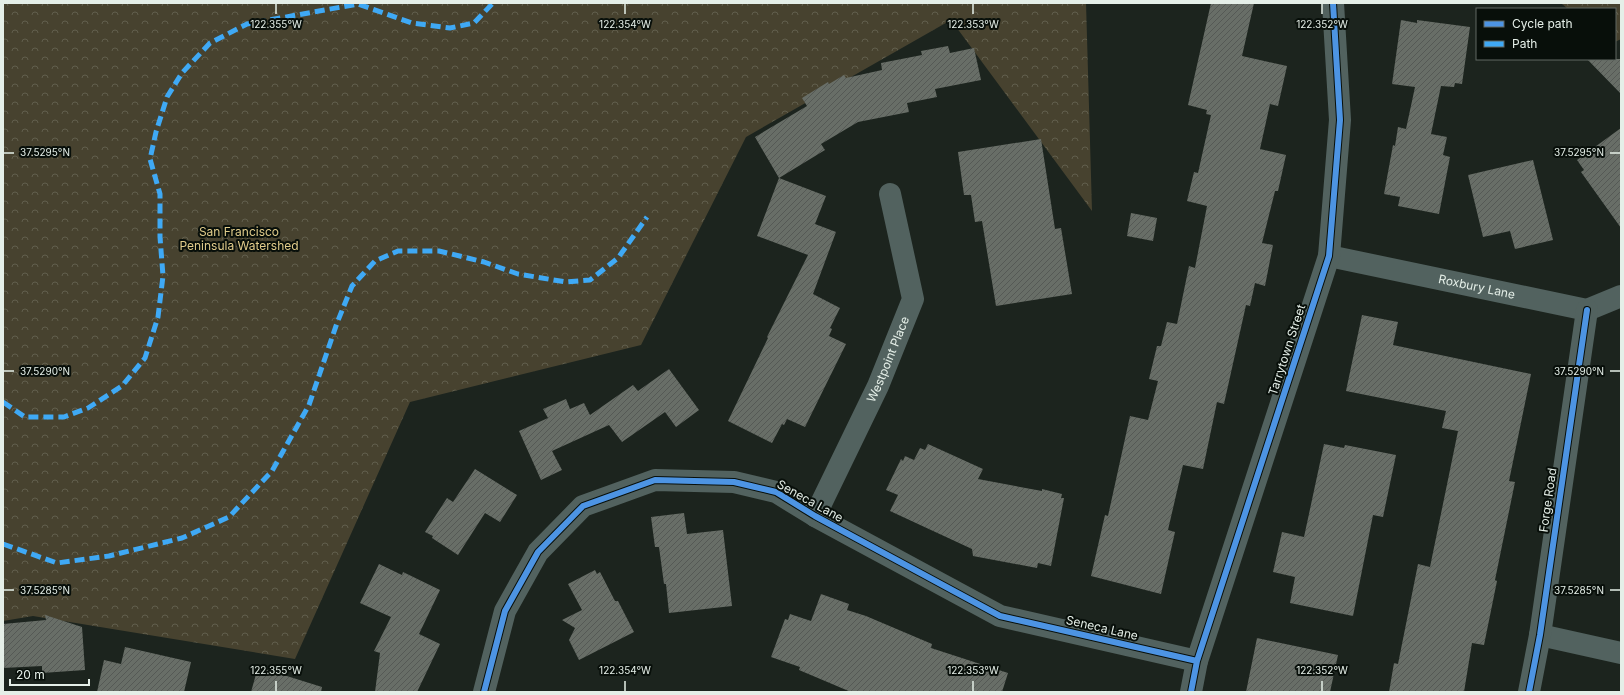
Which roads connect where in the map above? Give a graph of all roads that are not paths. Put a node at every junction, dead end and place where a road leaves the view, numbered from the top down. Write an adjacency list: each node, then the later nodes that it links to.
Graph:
1 (1334, 3): 3 (street, Tarrytown Street)
2 (890, 194): 6 (street, Westpoint Place)
3 (1330, 256): 5 (street, Roxbury Lane); 9 (street, Tarrytown Street)
4 (1621, 296): 5 (street)
5 (1587, 310): 7 (street, Forge Road)
6 (815, 516): 9 (street, Seneca Lane); 10 (street, Seneca Lane)
7 (1540, 635): 8 (street); 12 (street, Forge Road)
8 (1621, 653)
9 (1197, 661): 11 (street, Tarrytown Street)
10 (484, 692)
11 (1191, 692)
12 (1529, 692)

